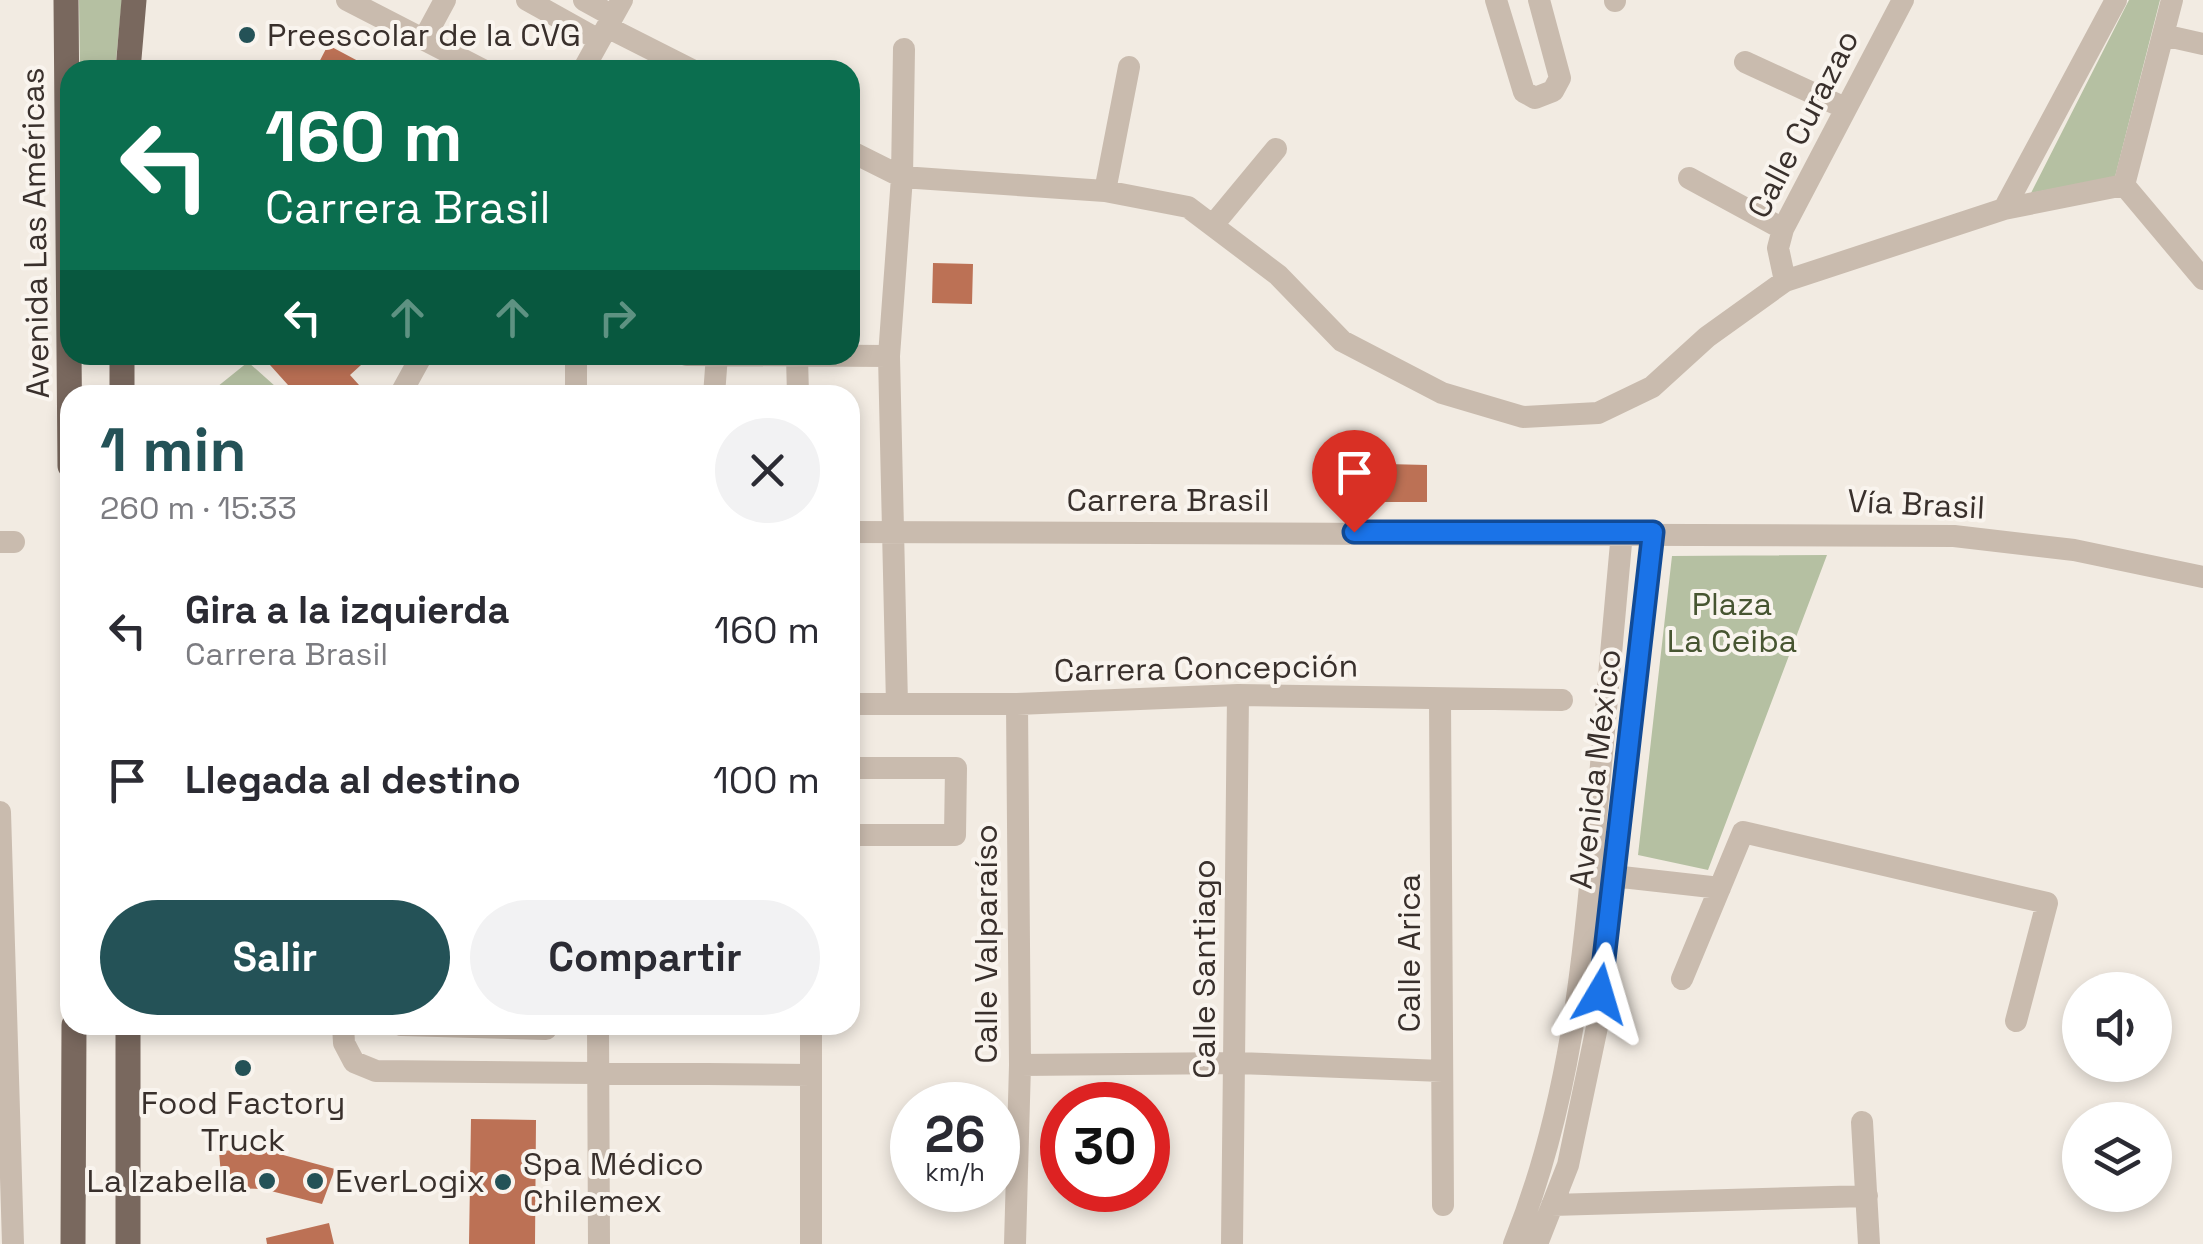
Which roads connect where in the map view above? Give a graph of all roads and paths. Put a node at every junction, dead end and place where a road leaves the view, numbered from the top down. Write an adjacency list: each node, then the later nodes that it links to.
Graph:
1 (66, 0): 17 (main road, Avenida Las Américas)
2 (134, 0): 18 (main road)
3 (347, 0): 14 (street)
4 (444, 0): 14 (street)
5 (527, 0): 12 (street)
6 (584, 0): 12 (street)
7 (1496, 0): 8 (street)
8 (1540, 0)
9 (1903, 0): 24 (street, Calle Curazao)
10 (2116, 0): 31 (street)
11 (2172, 0): 13 (street)
12 (610, 21): 20 (street); 21 (street)
13 (2163, 35): 15 (street); 29 (street)
14 (424, 39): 19 (street)
15 (2203, 44)
16 (904, 48): 27 (street)
17 (67, 60)
18 (129, 60)
19 (465, 60)
20 (588, 60)
21 (675, 60)
22 (1746, 62): 24 (street)
23 (1129, 67): 30 (street)
24 (1845, 108): 33 (street, Calle Curazao)
25 (1276, 149): 32 (street)
26 (860, 155): 27 (street)
27 (902, 177): 30 (street); 37 (street)
28 (1689, 178): 33 (street)
29 (2124, 185): 31 (street); 34 (street)
30 (1105, 191): 32 (street)
31 (2004, 209): 35 (street)
32 (1213, 226): 35 (street)
33 (1783, 229): 35 (street, Calle Curazao)
34 (2203, 279)
35 (1786, 281)
36 (860, 356): 37 (street)
37 (888, 356): 41 (street)
38 (860, 532): 41 (street, Carrera Brasil)
39 (1622, 532): 40 (street, Vía Brasil); 41 (street, Carrera Brasil); 52 (street, Avenida México)
40 (1653, 532): 42 (street, Vía Brasil); 53 (street, Avenida México)
41 (895, 533): 47 (street)
42 (2203, 577)
43 (1238, 695): 44 (street, Carrera Concepción); 48 (street, Carrera Concepción); 62 (street, Calle Santiago)
44 (1440, 700): 45 (street, Carrera Concepción); 64 (street, Calle Arica)
45 (1562, 700)
46 (860, 704): 47 (street, Carrera Concepción)
47 (896, 704): 48 (street, Carrera Concepción)
48 (1017, 704): 63 (street, Calle Valparaíso)
49 (860, 768): 51 (street)
50 (0, 812): 71 (street)
51 (860, 835)
52 (1592, 874): 53 (street); 78 (street, Avenida México)
53 (1618, 876): 54 (street); 70 (street, Avenida México)
54 (1720, 888): 55 (street); 56 (street)
55 (1682, 980)
56 (2016, 1021)
57 (74, 1035): 72 (main road)
58 (128, 1035): 73 (main road)
59 (344, 1035): 65 (street)
60 (598, 1035): 65 (street)
61 (811, 1035): 66 (street)
62 (1237, 1062): 63 (street); 64 (street); 77 (street, Calle Santiago)
63 (1020, 1065): 76 (street, Calle Valparaíso)
64 (1442, 1071): 69 (street, Calle Arica)
65 (599, 1074): 66 (street); 74 (street)
66 (811, 1075): 75 (street)
67 (1862, 1122): 68 (street)
68 (1867, 1196): 70 (street); 80 (street)
69 (1442, 1205)
70 (1552, 1205): 79 (street, Avenida México)
71 (13, 1244)
72 (73, 1244)
73 (128, 1244)
74 (600, 1244)
75 (811, 1244)
76 (1015, 1244)
77 (1232, 1244)
78 (1514, 1244)
79 (1537, 1244)
80 (1869, 1244)

